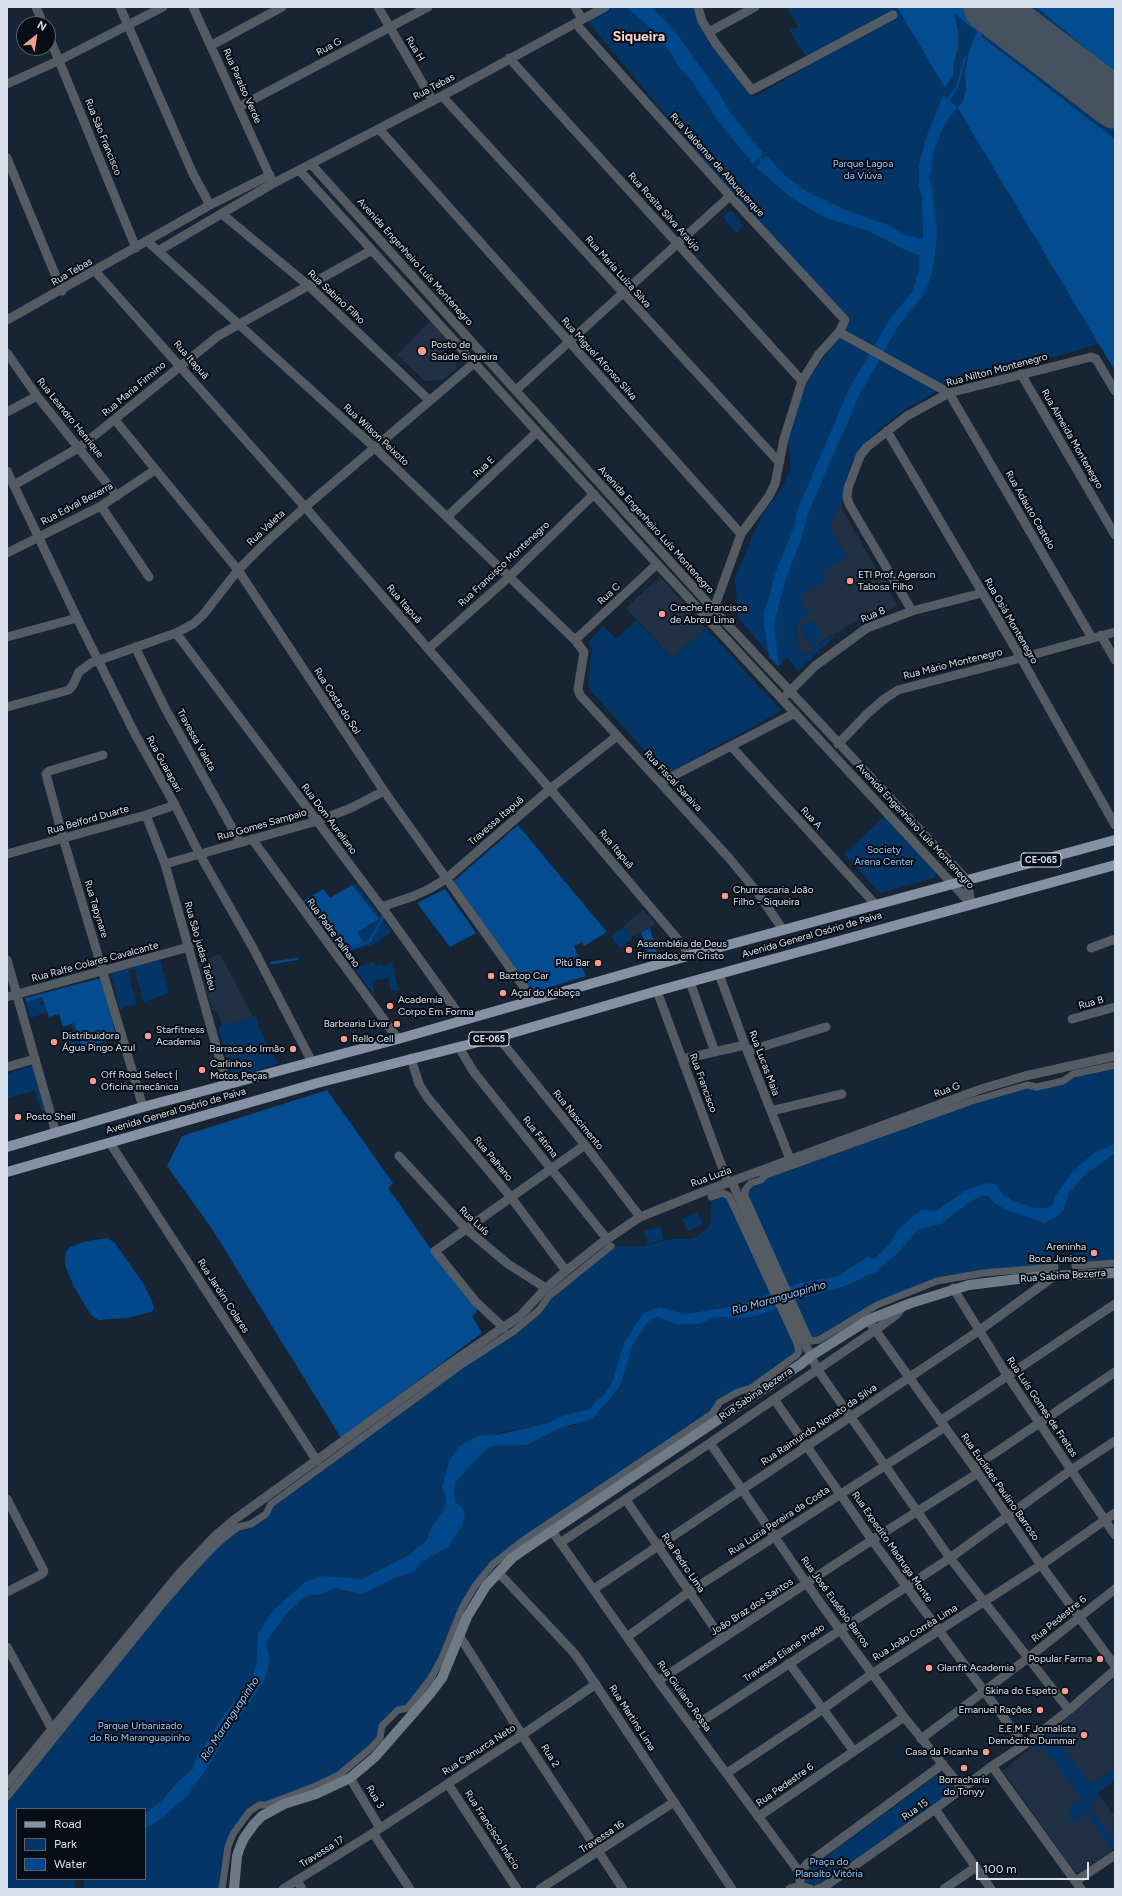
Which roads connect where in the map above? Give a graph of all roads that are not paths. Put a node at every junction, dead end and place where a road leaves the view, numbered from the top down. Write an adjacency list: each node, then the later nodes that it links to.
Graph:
1 (120, 7): 13 (street)
2 (163, 7): 13 (street)
3 (193, 7): 16 (street, Rua Paraíso Verde)
4 (282, 7): 16 (street)
5 (378, 7): 14 (street, Rua H)
6 (428, 7): 14 (street, Rua G)
7 (575, 7): 12 (street, Rua Valdemar de Albuquerque)
8 (605, 7): 12 (street, Rua Tebas)
9 (698, 7): 15 (street)
10 (755, 7): 15 (street)
11 (893, 15): 15 (street)
12 (579, 21): 18 (street, Rua Tebas); 30 (street, Rua Valdemar de Albuquerque)
13 (127, 24): 19 (street); 31 (street)
14 (390, 28): 22 (street, Rua H); 23 (street, Rua G)
15 (708, 32)
16 (212, 45): 23 (street, Rua Paraíso Verde)
17 (56, 51): 19 (street, Rua São Francisco)
18 (509, 58): 21 (street, Rua Tebas); 34 (street, Rua Rosita Silva Araújo)
19 (60, 60): 20 (street); 35 (street, Rua São Francisco)
20 (7, 84)
21 (442, 96): 22 (street, Rua Tebas); 42 (street, Rua Maria Luiza Silva)
22 (433, 101): 24 (street, Rua Tebas)
23 (239, 107): 28 (street, Rua Paraíso Verde)
24 (379, 129): 26 (street, Rua Tebas); 47 (street, Rua Miguel Afonso Silva)
25 (7, 158): 41 (street)
26 (311, 164): 27 (street, Rua Tebas); 40 (street, Avenida Engenheiro Luís Montenegro)
27 (300, 171): 29 (street, Rua Tebas); 36 (street, Avenida Engenheiro Luís Montenegro)
28 (270, 175): 29 (street); 31 (street, Rua Tebas)
29 (272, 184): 32 (street, Rua Tebas)
30 (730, 196): 34 (street); 46 (street, Rua Valdemar de Albuquerque)
31 (210, 205): 33 (street, Rua Tebas)
32 (222, 214): 37 (street, Rua Tebas); 39 (street, Rua Sabino Filho)
33 (147, 241): 35 (street, Rua Tebas); 37 (street)
34 (677, 243): 42 (street); 52 (street, Rua Rosita Silva Araújo)
35 (136, 248): 38 (street, Rua Tebas)
36 (372, 250): 39 (street, Rua Maria Firmino); 43 (street, Avenida Engenheiro Luís Montenegro)
37 (158, 251): 45 (street, Rua Wilson Peixoto)
38 (95, 271): 41 (street, Rua Tebas); 50 (street, Rua Itapuã)
39 (309, 286): 45 (street, Rua Maria Firmino); 57 (street, Rua Sabino Filho)
40 (425, 290): 43 (street); 53 (street, Avenida Engenheiro Luís Montenegro)
41 (62, 291): 44 (street, Rua Tebas)
42 (622, 293): 47 (street); 64 (street, Rua Maria Luiza Silva)
43 (416, 299): 49 (street, Avenida Engenheiro Luís Montenegro)
44 (7, 320)
45 (239, 323): 50 (street, Rua Maria Firmino); 63 (street, Rua Wilson Peixoto)
46 (839, 332): 52 (street); 55 (street)
47 (569, 342): 53 (street); 75 (street, Rua Miguel Afonso Silva)
48 (7, 352): 56 (street, Rua Leandro Henrique)
49 (474, 363): 57 (street, Rua Valeta); 61 (street, Avenida Engenheiro Luís Montenegro)
50 (181, 365): 59 (street, Rua Maria Firmino); 73 (street, Rua Itapuã)
51 (1022, 374): 54 (street, Rua Nilton Montenegro); 55 (street, Rua Nilton Montenegro); 76 (street, Rua Almeida Montenegro)
52 (802, 381): 64 (street)
53 (516, 390): 67 (street, Avenida Engenheiro Luís Montenegro)
54 (1115, 391)
55 (950, 393): 60 (street, Rua Nilton Montenegro); 91 (street, Rua Adauto Castelo)
56 (37, 396): 58 (street); 62 (street, Rua Leandro Henrique)
57 (430, 401): 63 (street, Rua Valeta)
58 (7, 412)
59 (115, 420): 62 (street, Rua Maria Firmino); 65 (street, Rua Costa do Sol)
60 (886, 431): 83 (street, Rua Osiá Montenegro); 85 (street, Rua Nilton Montenegro)
61 (537, 432): 68 (street, Avenida Engenheiro Luís Montenegro); 74 (street, Rua E)
62 (80, 447): 69 (street, Rua Maria Firmino); 71 (street, Rua Leandro Henrique)
63 (375, 448): 73 (street, Rua Valeta); 74 (street, Rua Wilson Peixoto)
64 (779, 462): 75 (street)
65 (155, 470): 71 (street, Rua Edval Bezerra); 80 (street, Rua Costa do Sol)
66 (7, 471): 69 (street, Rua Guarapari)
67 (591, 474): 68 (street); 84 (street, Avenida Engenheiro Luís Montenegro)
68 (582, 481): 70 (street, Avenida Engenheiro Luís Montenegro)
69 (14, 485): 77 (street, Rua Guarapari)
70 (594, 494): 79 (street, Avenida Engenheiro Luís Montenegro); 82 (street, Rua Francisco Montenegro)
71 (117, 496): 72 (street, Rua Edval Bezerra)
72 (101, 506): 77 (street, Rua Edval Bezerra); 81 (street)
73 (305, 507): 80 (street, Rua Valeta); 94 (street, Rua Itapuã)
74 (447, 517): 82 (street, Rua Wilson Peixoto)
75 (741, 534): 84 (street)
76 (1115, 535)
77 (39, 537): 78 (street, Rua Edval Bezerra); 86 (street, Rua Guarapari)
78 (7, 553)
79 (657, 564): 87 (street, Avenida Engenheiro Luís Montenegro); 92 (street, Rua C)
80 (238, 570): 89 (street, Rua Valeta); 108 (street, Rua Costa do Sol)
81 (150, 577)
82 (509, 577): 92 (street, Rua Wilson Peixoto); 94 (street, Rua Francisco Montenegro)
83 (982, 593): 85 (street, Rua 8); 95 (street, Rua Osiá Montenegro)
84 (714, 610): 87 (street); 98 (street, Avenida Engenheiro Luís Montenegro)
85 (912, 611): 98 (street, Rua 8)
86 (77, 618): 90 (street); 96 (street, Rua Guarapari)
87 (710, 621): 99 (street, Avenida Engenheiro Luís Montenegro)
88 (1115, 632): 91 (street, Rua Mário Montenegro)
89 (176, 633): 93 (street, Rua Valeta); 111 (street, Rua Dom Aureliano)
90 (7, 637)
91 (1097, 637): 95 (street, Rua Mário Montenegro); 97 (street, Rua Adauto Castelo)
92 (575, 640): 102 (street, Rua Fiscal Saraiva)
93 (135, 647): 96 (street, Rua Valeta); 116 (street, Travessa Valeta)
94 (428, 649): 107 (street, Rua Itapuã)
95 (1021, 658): 103 (street, Rua Mário Montenegro); 112 (street, Rua Osiá Montenegro)
96 (98, 660): 100 (street, Rua Valeta); 109 (street, Rua Guarapari)
97 (1115, 660)
98 (791, 691): 99 (street, Rua 8); 103 (street, Avenida Engenheiro Luís Montenegro)
99 (782, 700): 101 (street, Avenida Engenheiro Luís Montenegro)
100 (7, 706)
101 (795, 713): 104 (street); 123 (street, Avenida Engenheiro Luís Montenegro)
102 (617, 736): 106 (street, Rua Fiscal Saraiva); 107 (street, Travessa Itapuã)
103 (838, 744): 122 (street, Avenida Engenheiro Luís Montenegro)
104 (731, 746): 106 (street); 125 (street, Rua A)
105 (103, 755): 113 (street, Rua Tapynare)
106 (661, 782): 127 (street, Rua Fiscal Saraiva)
107 (550, 789): 121 (street, Travessa Itapuã); 131 (street, Rua Itapuã)
108 (384, 791): 111 (street, Rua Gomes Sampaio); 121 (street, Rua Costa do Sol)
109 (175, 805): 110 (street, Rua Belford Duarte); 118 (street, Rua Guarapari)
110 (146, 815): 113 (street, Rua Belford Duarte); 119 (street, Rua São judas Tadeu)
111 (316, 821): 114 (street, Rua Gomes Sampaio); 126 (street, Rua Dom Aureliano)
112 (1115, 825)
113 (63, 838): 117 (street, Rua Belford Duarte); 133 (street, Rua Tapynare)
114 (252, 839): 116 (street, Rua Gomes Sampaio); 145 (street, Rua Padre Palhano)
115 (1115, 840): 122 (main road, Avenida General Osório de Paiva / CE-065)
116 (240, 842): 118 (street, Rua Gomes Sampaio)
117 (7, 854)
118 (200, 855): 119 (street, Rua Gomes Sampaio); 153 (street, Rua Guarapari)
119 (164, 864): 129 (street, Rua São judas Tadeu)
120 (1115, 865): 124 (main road, Avenida General Osório de Paiva / CE-065)
121 (446, 879): 126 (street, Travessa Itapuã); 139 (street, Rua Costa do Sol)
122 (967, 880): 123 (main road, Avenida General Osório de Paiva / CE-065); 124 (street, Avenida Engenheiro Luís Montenegro)
123 (954, 884): 124 (street, Avenida Engenheiro Luís Montenegro); 125 (main road, Avenida General Osório de Paiva / CE-065)
124 (971, 904): 134 (main road, Avenida General Osório de Paiva / CE-065)
125 (876, 905): 127 (main road, Avenida General Osório de Paiva / CE-065)
126 (381, 907): 142 (street, Rua Dom Aureliano)
127 (783, 930): 131 (main road, Avenida General Osório de Paiva / CE-065)
128 (1115, 939): 130 (street)
129 (189, 947): 133 (street, Rua Ralfe Colares Cavalcante); 156 (street, Rua São judas Tadeu)
130 (1091, 948)
131 (691, 955): 139 (main road, Avenida General Osório de Paiva / CE-065)
132 (7, 960): 137 (street)
133 (103, 972): 137 (street, Rua Ralfe Colares Cavalcante); 158 (street, Rua Tapynare)
134 (719, 974): 135 (main road, Avenida General Osório de Paiva / CE-065); 147 (street, Rua Lucas Maia)
135 (690, 982): 136 (main road, Avenida General Osório de Paiva / CE-065); 148 (street)
136 (657, 991): 144 (main road, Avenida General Osório de Paiva / CE-065); 152 (street, Rua Francisco)
137 (17, 994): 138 (street, Rua Ralfe Colares Cavalcante); 151 (street)
138 (7, 997)
139 (533, 1000): 142 (main road, Avenida General Osório de Paiva / CE-065)
140 (1115, 1007): 141 (street, Rua B)
141 (1072, 1019)
142 (463, 1020): 145 (main road, Avenida General Osório de Paiva / CE-065)
143 (826, 1027): 147 (street)
144 (498, 1037): 146 (main road, Avenida General Osório de Paiva / CE-065); 162 (street, Rua Nascimento)
145 (398, 1039): 153 (main road, Avenida General Osório de Paiva / CE-065)
146 (459, 1047): 150 (main road, Avenida General Osório de Paiva / CE-065); 166 (street, Rua Fátima)
147 (747, 1048): 148 (street); 159 (street, Rua Lucas Maia)
148 (715, 1052): 152 (street)
149 (1115, 1056): 165 (street, Rua G)
150 (411, 1058): 161 (main road, Avenida General Osório de Paiva / CE-065); 169 (street, Rua Palhano)
151 (36, 1059): 155 (street); 160 (street)
152 (683, 1059): 168 (street, Rua Francisco)
153 (312, 1062): 156 (main road, Avenida General Osório de Paiva / CE-065)
154 (1115, 1065): 174 (street)
155 (7, 1067)
156 (227, 1085): 158 (main road, Avenida General Osório de Paiva / CE-065)
157 (842, 1094): 159 (street)
158 (143, 1107): 160 (main road, Avenida General Osório de Paiva / CE-065)
159 (771, 1112): 165 (street, Rua Lucas Maia)
160 (56, 1133): 163 (main road, Avenida General Osório de Paiva / CE-065)
161 (110, 1143): 167 (main road, Avenida General Osório de Paiva / CE-065); 201 (street, Rua Jardim Colares)
162 (585, 1144): 166 (street); 171 (street, Rua Nascimento)
163 (7, 1147)
164 (399, 1156): 172 (street, Rua Luís)
165 (790, 1159): 168 (street, Rua Luzia)
166 (552, 1168): 169 (street); 173 (street, Rua Fátima)
167 (7, 1172)
168 (730, 1182): 171 (street, Rua Luzia); 174 (street, Rua Francisco)
169 (510, 1196): 172 (street); 177 (street, Rua Palhano)
170 (711, 1198): 174 (street)
171 (640, 1217): 173 (street)
172 (465, 1228): 180 (street, Rua Luís); 185 (street)
173 (609, 1242): 177 (street); 260 (street)
174 (763, 1254): 186 (street, Rua Francisco)
175 (1115, 1263): 176 (street)
176 (1075, 1266)
177 (566, 1271): 180 (street)
178 (1054, 1272): 179 (main road, Rua Sabina Bezerra); 181 (main road, Rua Sabina Bezerra); 186 (street); 187 (street, Rua Raimundo Nonato da Silva)
179 (1115, 1273)
180 (546, 1288): 185 (street)
181 (954, 1288): 183 (main road, Rua Sabina Bezerra); 187 (street, Rua Luís Gomes de Freitas)
182 (1115, 1304): 192 (street, Rua Luzia Pereira da Costa)
183 (903, 1306): 184 (main road, Rua Sabina Bezerra); 188 (street)
184 (868, 1320): 188 (street, Rua Euclides Paulino Barroso); 189 (main road, Rua Sabina Bezerra)
185 (504, 1328): 201 (street)
186 (798, 1329): 189 (street, Rua Francisco); 272 (street)
187 (980, 1330): 192 (street, Rua Luís Gomes de Freitas); 193 (street, Rua Raimundo Nonato da Silva)
188 (874, 1331): 190 (street); 193 (street, Rua Euclides Paulino Barroso)
189 (810, 1356): 190 (street, Rua Francisco); 213 (main road, Rua Sabina Bezerra)
190 (817, 1369): 194 (street); 195 (street)
191 (1115, 1372): 196 (street, João Braz dos Santos)
192 (1007, 1375): 196 (street, Rua Luís Gomes de Freitas); 197 (street, Rua Luzia Pereira da Costa)
193 (909, 1378): 195 (street, Rua Raimundo Nonato da Silva); 197 (street, Rua Euclides Paulino Barroso)
194 (774, 1399): 199 (street); 200 (street, Rua Expedito Madruga Monte)
195 (850, 1416): 200 (street, Rua Raimundo Nonato da Silva); 202 (street)
196 (1039, 1422): 203 (street, João Braz dos Santos); 204 (street, Rua Luís Gomes de Freitas)
197 (943, 1424): 202 (street, Rua Luzia Pereira da Costa); 203 (street, Rua Euclides Paulino Barroso)
198 (1115, 1441): 204 (street, Travessa Eliane Prado)
199 (710, 1443): 205 (street, Rua José Eusébio Barros); 207 (street)
200 (807, 1445): 205 (street, Rua Raimundo Nonato da Silva); 206 (street, Rua Expedito Madruga Monte)
201 (317, 1461): 248 (street)
202 (885, 1464): 206 (street, Rua Luzia Pereira da Costa); 209 (street)
203 (976, 1470): 209 (street, João Braz dos Santos); 211 (street, Rua Euclides Paulino Barroso)
204 (1071, 1470): 211 (street, Travessa Eliane Prado); 212 (street, Rua Luís Gomes de Freitas)
205 (744, 1490): 215 (street, Rua José Eusébio Barros); 218 (street, Rua Raimundo Nonato da Silva)
206 (841, 1494): 215 (street, Rua Luzia Pereira da Costa); 216 (street, Rua Expedito Madruga Monte)
207 (626, 1500): 217 (street); 218 (street, Rua Pedro Lima)
208 (8, 1502): 226 (street)
209 (916, 1512): 216 (street, João Braz dos Santos); 219 (street)
210 (1115, 1513): 212 (street, Rua João Corrêa Lima)
211 (1008, 1517): 219 (street, Travessa Eliane Prado); 220 (street, Rua Euclides Paulino Barroso)
212 (1104, 1520): 214 (street, Rua Luís Gomes de Freitas); 220 (street, Rua João Corrêa Lima)
213 (552, 1531): 217 (street, Rua Giuliano Rossa); 221 (main road, Rua Sabina Bezerra)
214 (1115, 1536)
215 (774, 1537): 222 (street, Rua José Eusébio Barros); 227 (street, Rua Luzia Pereira da Costa)
216 (872, 1540): 222 (street, João Braz dos Santos); 223 (street, Rua Expedito Madruga Monte)
217 (560, 1543): 224 (street, Rua Giuliano Rossa)
218 (658, 1546): 224 (street, Rua Raimundo Nonato da Silva); 227 (street, Rua Pedro Lima)
219 (950, 1558): 223 (street, Travessa Eliane Prado); 228 (street)
220 (1041, 1565): 228 (street, Rua João Corrêa Lima); 229 (street, Rua Euclides Paulino Barroso)
221 (498, 1572): 232 (main road, Rua Sabina Bezerra); 242 (street, Rua Martins Lima)
222 (807, 1584): 230 (street, Rua José Eusébio Barros); 234 (street, João Braz dos Santos)
223 (907, 1587): 230 (street, Travessa Eliane Prado); 231 (street, Rua Expedito Madruga Monte)
224 (594, 1589): 233 (street, Rua Giuliano Rossa)
225 (1115, 1589): 229 (street, Rua Pedestre 6)
226 (7, 1592)
227 (689, 1592): 233 (street, Rua Luzia Pereira da Costa); 234 (street, Rua Pedro Lima)
228 (984, 1602): 231 (street, Rua João Corrêa Lima); 236 (street)
229 (1079, 1616): 236 (street, Rua Pedestre 6); 238 (street, Rua Euclides Paulino Barroso)
230 (841, 1629): 237 (street, Travessa Eliane Prado); 240 (street, Rua José Eusébio Barros)
231 (939, 1632): 240 (street, Rua João Corrêa Lima); 243 (street, Rua Expedito Madruga Monte)
232 (459, 1635): 249 (street, Rua 2); 256 (main road, Rua Sabina Bezerra)
233 (627, 1637): 241 (street, Rua Giuliano Rossa)
234 (722, 1639): 241 (street, João Braz dos Santos)
235 (7, 1647): 248 (street)
236 (1028, 1658): 243 (street, Rua Pedestre 6); 245 (street)
237 (789, 1663): 244 (street); 247 (street, Travessa Eliane Prado)
238 (1115, 1666)
239 (1115, 1670): 245 (street, Rua 15)
240 (873, 1673): 244 (street, Rua João Corrêa Lima); 246 (street, Rua José Eusébio Barros)
241 (658, 1680): 247 (street, Rua Giuliano Rossa)
242 (596, 1684): 249 (street, Rua Camurca Neto); 261 (street, Rua Martins Lima)
243 (984, 1692): 250 (street, Rua Pedestre 6); 251 (street, Rua Expedito Madruga Monte)
244 (823, 1709): 252 (street); 255 (street, Rua João Corrêa Lima)
245 (1069, 1710): 251 (street, Rua 15)
246 (904, 1717): 250 (street, Rua José Eusébio Barros); 252 (street, Rua Pedestre 6)
247 (693, 1727): 255 (street, Rua Giuliano Rossa)
248 (52, 1729): 257 (street)
249 (522, 1735): 258 (street, Rua Camurca Neto); 265 (street, Rua 2)
250 (921, 1738): 253 (street, Rua José Eusébio Barros)
251 (1024, 1745): 254 (street, Rua 15)
252 (853, 1750): 263 (street, Rua Pedestre 6)
253 (943, 1764): 259 (street, Rua José Eusébio Barros); 268 (street, Rua 15)
254 (992, 1766): 259 (street, Rua 15); 270 (street)
255 (727, 1773): 263 (street, Rua Giuliano Rossa)
256 (350, 1778): 264 (street, Rua 3); 273 (main road, Rua Sabina Bezerra)
257 (7, 1784)
258 (448, 1784): 264 (street, Rua Camurca Neto); 277 (street, Rua Francisco Inácio)
259 (962, 1788): 262 (street, Rua 15)
260 (7, 1797)
261 (674, 1802): 265 (street, Travessa 16); 280 (street, Rua Martins Lima)
262 (935, 1809): 267 (street); 283 (street, Rua 15)
263 (758, 1817): 268 (street, Rua Giuliano Rossa)
264 (376, 1830): 269 (street, Travessa 17); 276 (street, Rua 3)
265 (600, 1852): 278 (street, Travessa 16); 279 (street, Rua 2)
266 (1115, 1855): 270 (street)
267 (976, 1867): 284 (street); 285 (street)
268 (800, 1873): 271 (street)
269 (297, 1880): 274 (street, Travessa 17); 275 (street)
270 (1076, 1880): 286 (street)
271 (800, 1886): 281 (street); 282 (street)
272 (222, 1889)
273 (234, 1889)
274 (283, 1889)
275 (302, 1889)
276 (410, 1889)
277 (517, 1889)
278 (540, 1889)
279 (623, 1889)
280 (732, 1889)
281 (790, 1889)
282 (810, 1889)
283 (818, 1889)
284 (944, 1889)
285 (991, 1889)
286 (1082, 1889)

